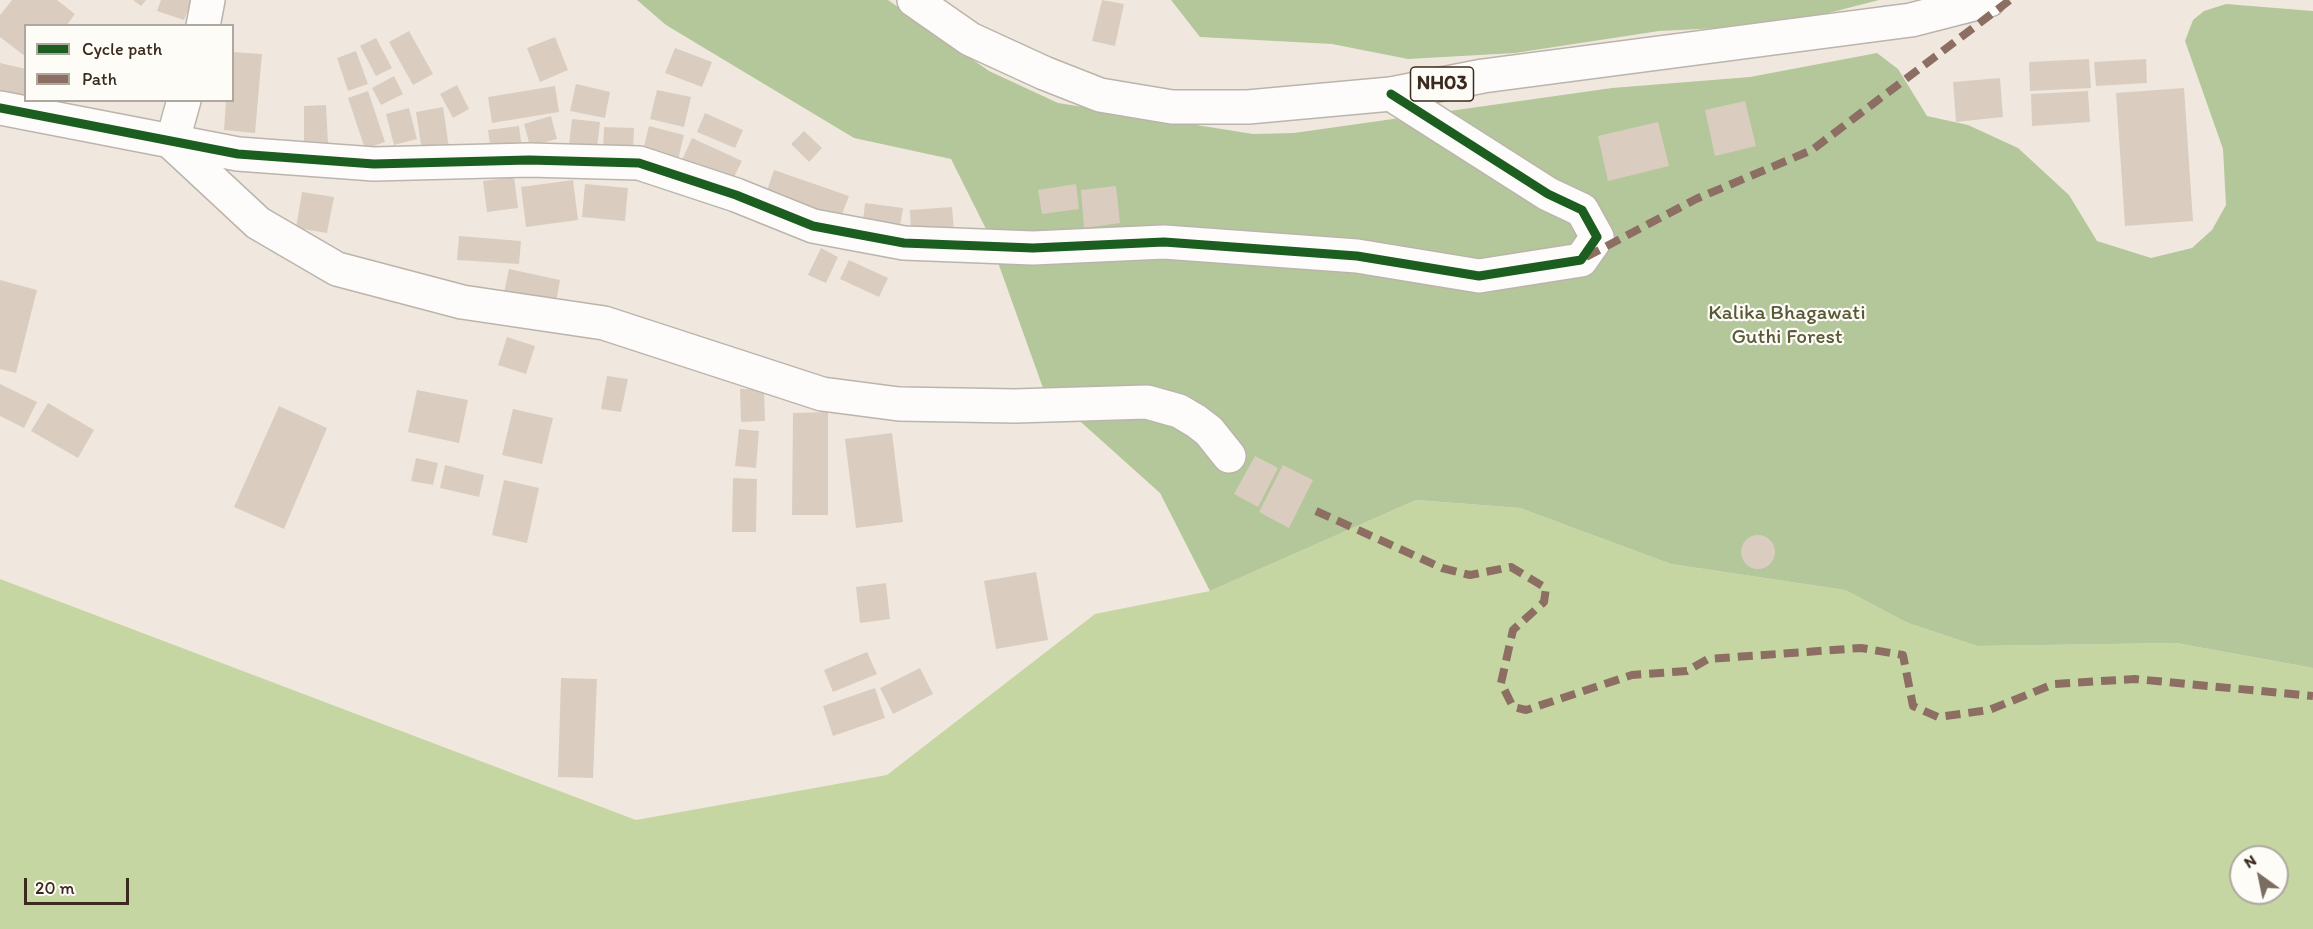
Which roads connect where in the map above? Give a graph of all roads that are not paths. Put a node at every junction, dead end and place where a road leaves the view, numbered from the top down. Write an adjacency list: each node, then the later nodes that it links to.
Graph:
1 (208, 0): 4 (street)
2 (914, 0): 5 (street, NH03)
3 (1989, 0): 5 (street, NH03)
4 (203, 24)
5 (1391, 94): 8 (street)
6 (183, 102): 8 (street)
7 (0, 108): 8 (street)
8 (172, 142): 9 (street)
9 (1229, 456)

